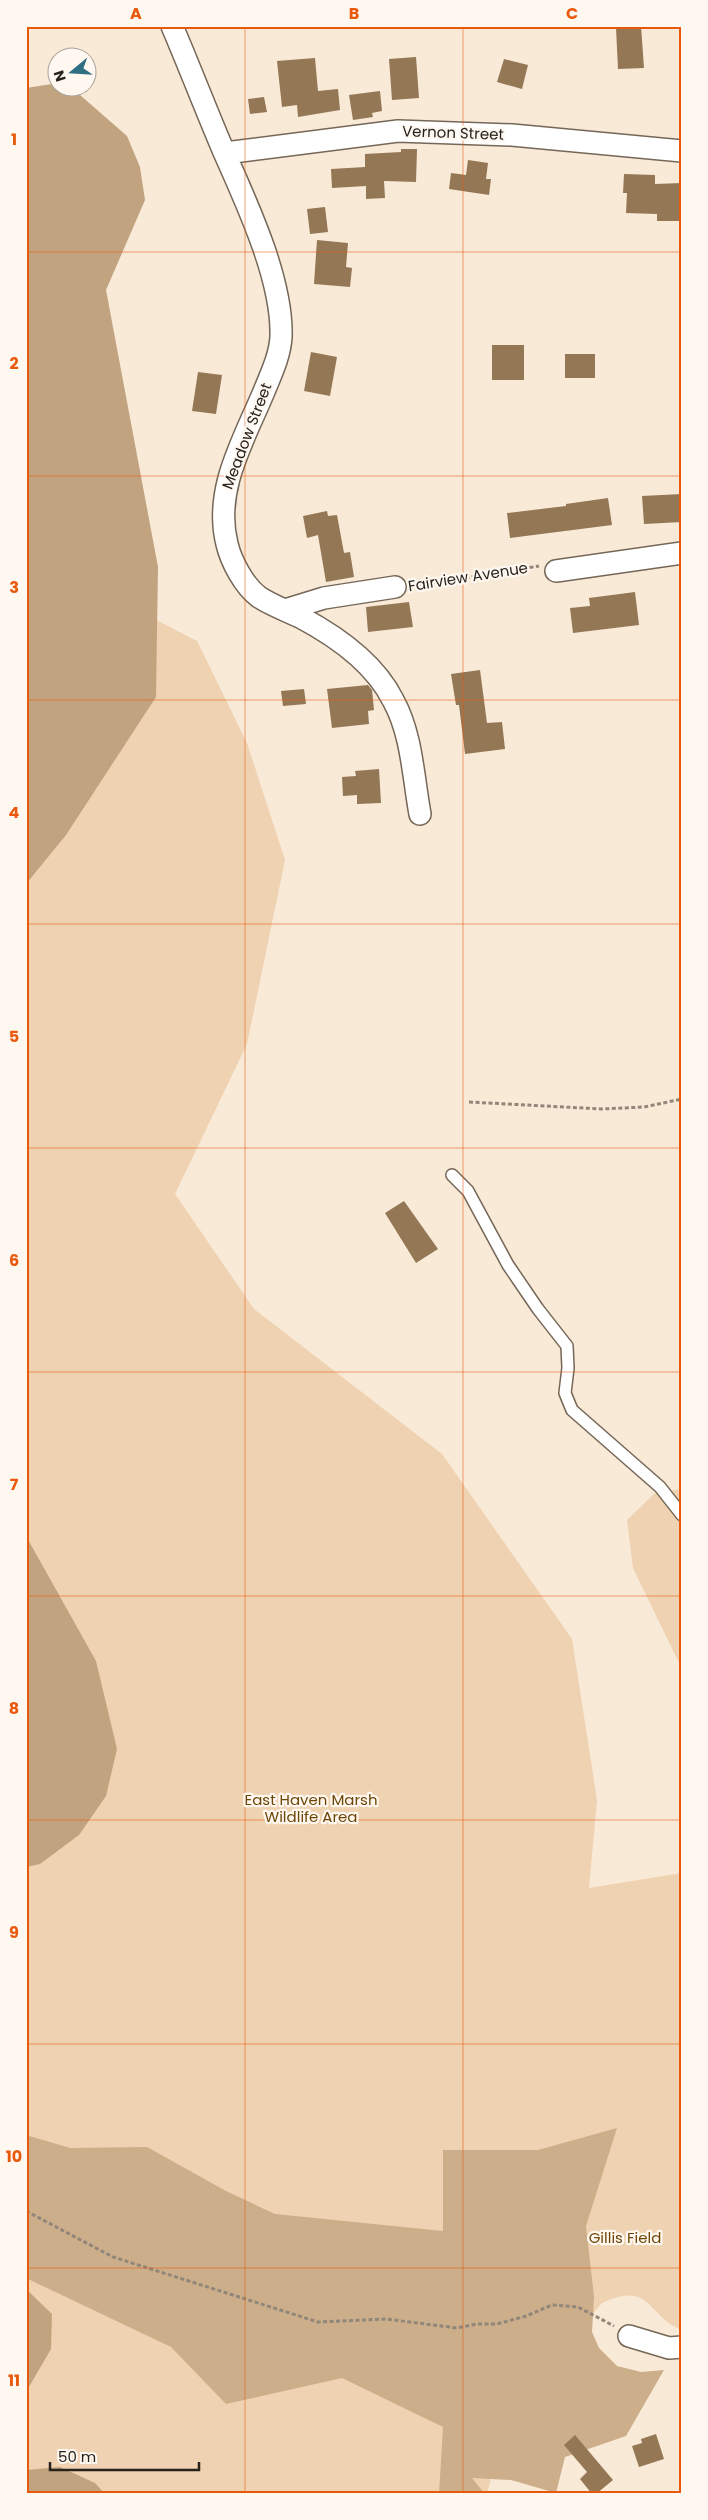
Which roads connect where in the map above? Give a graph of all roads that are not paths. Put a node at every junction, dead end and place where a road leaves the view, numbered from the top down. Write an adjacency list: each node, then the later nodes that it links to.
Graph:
1 (172, 26): 3 (street, Meadow Street)
2 (682, 151): 3 (street, Vernon Street)
3 (225, 153): 7 (street, Meadow Street)
4 (682, 553): 5 (street)
5 (556, 571)
6 (395, 587): 7 (street, Fairview Avenue)
7 (285, 610): 8 (street, Meadow Street)
8 (420, 814)
9 (452, 1176): 10 (lane)
10 (682, 1515)
11 (629, 2336): 12 (street)
12 (682, 2347)

